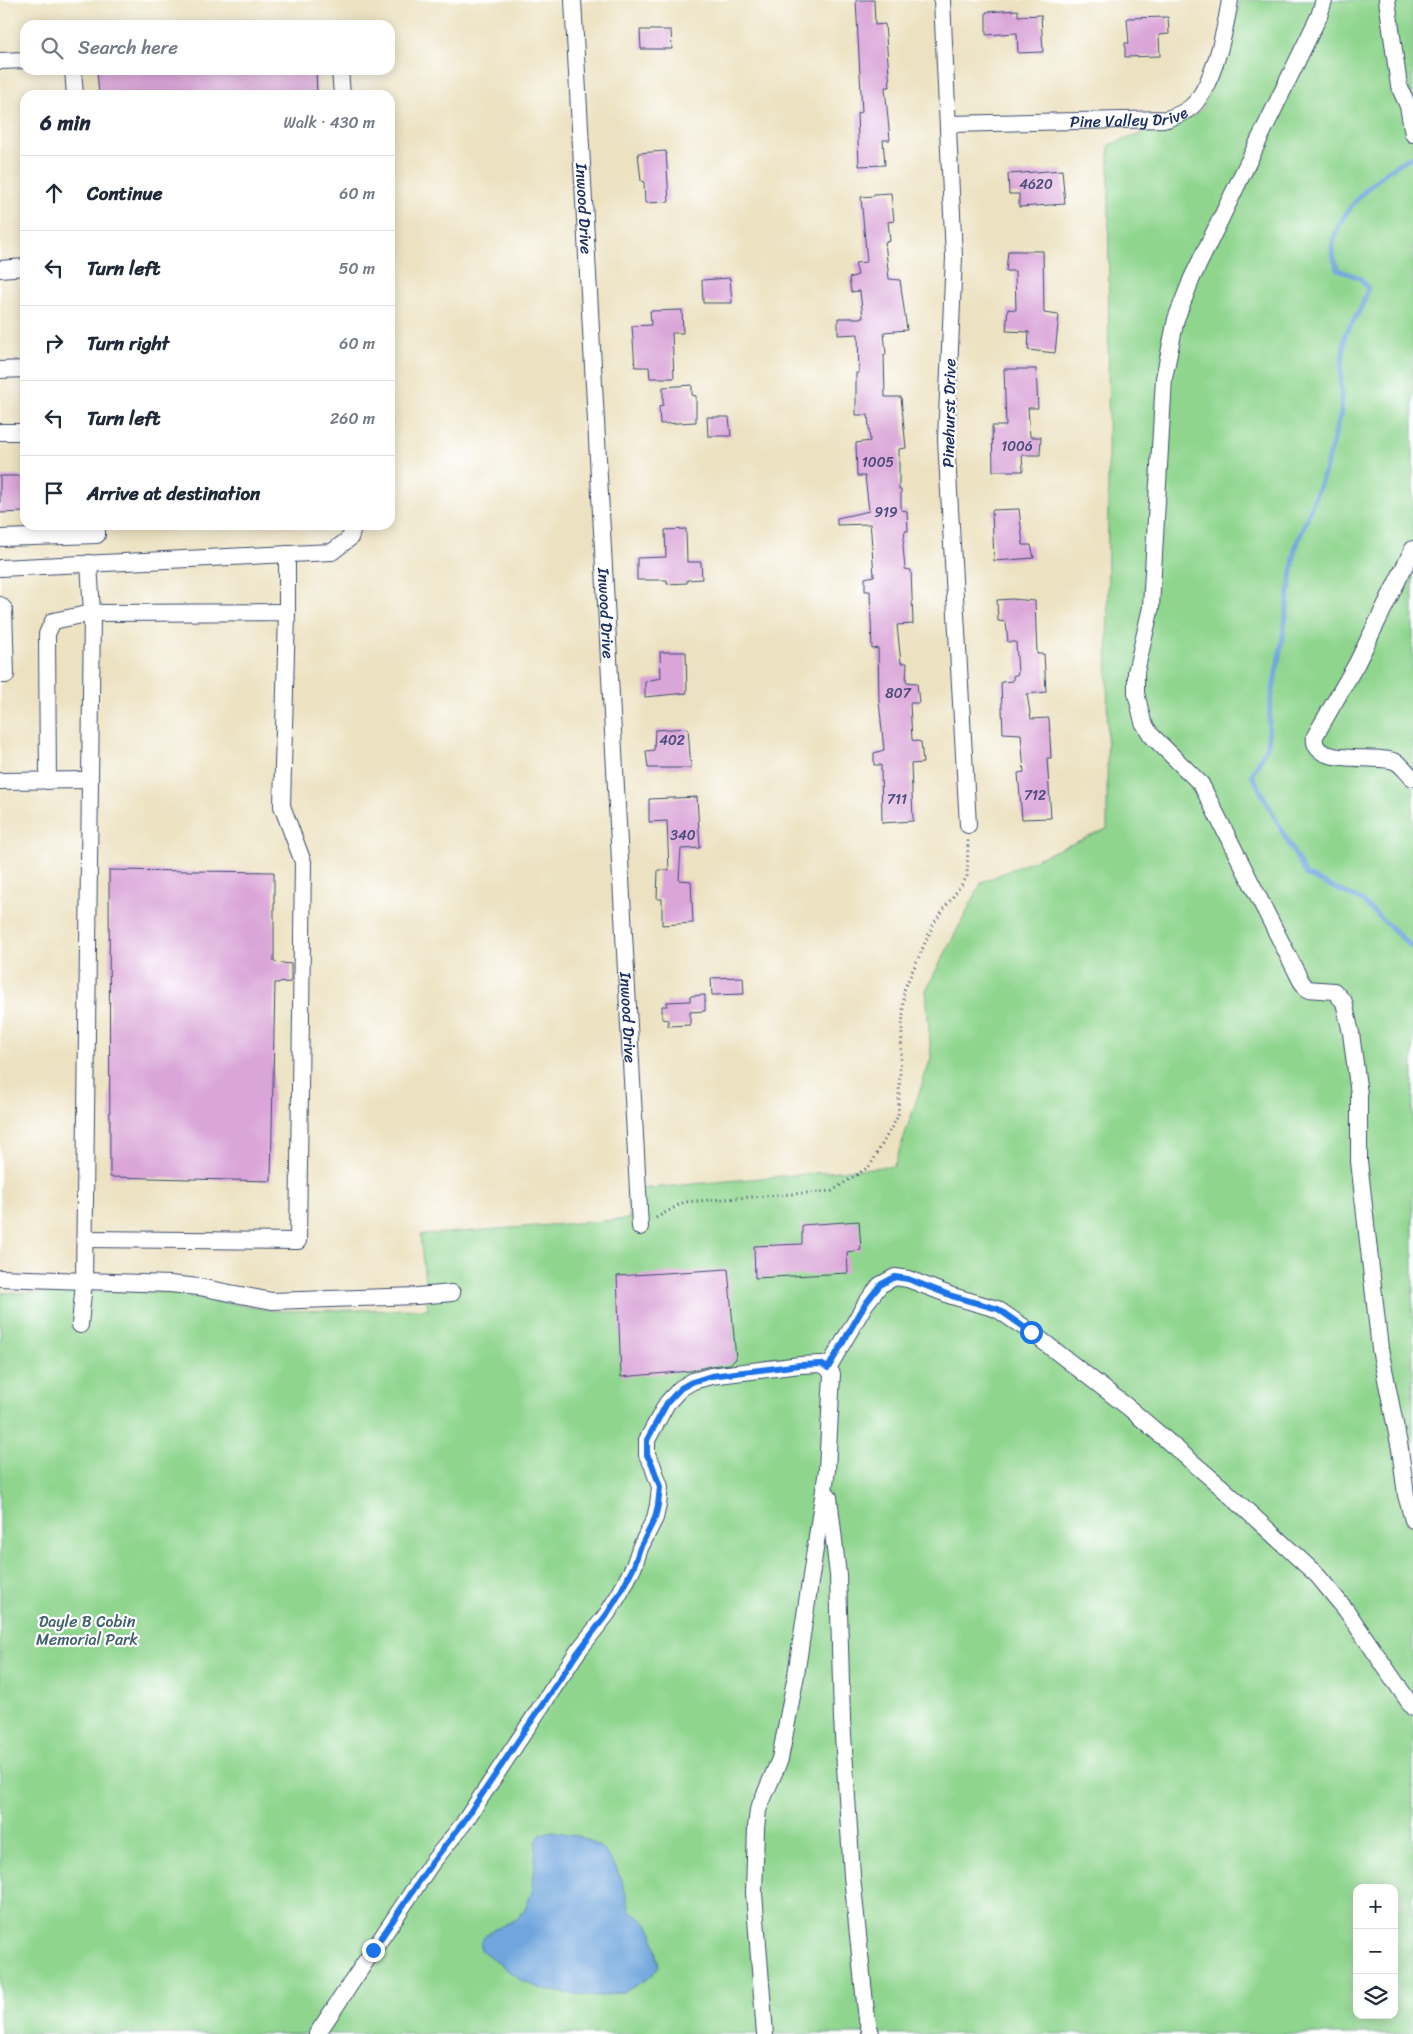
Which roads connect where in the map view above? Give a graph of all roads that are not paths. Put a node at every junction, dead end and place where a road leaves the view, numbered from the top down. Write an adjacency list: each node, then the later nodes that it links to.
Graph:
1 (573, 0): 36 (street, Inwood Drive)
2 (942, 0): 12 (street, Pinehurst Drive)
3 (1230, 0): 12 (street, Pine Valley Drive)
4 (1324, 0): 44 (street)
5 (1387, 0): 13 (street)
6 (20, 60): 7 (street)
7 (0, 61)
8 (74, 75): 10 (street)
9 (340, 75): 11 (street)
10 (75, 90)
11 (342, 90)
12 (949, 124): 35 (street, Pinehurst Drive)
13 (1413, 134)
14 (20, 267): 15 (street)
15 (0, 268)
16 (20, 369): 17 (street)
17 (0, 370)
18 (0, 432): 19 (street)
19 (20, 432)
20 (96, 530): 22 (street)
21 (352, 530): 24 (street)
22 (0, 538)
23 (1413, 549): 31 (street)
24 (287, 554): 25 (street); 28 (street)
25 (90, 563): 26 (street); 29 (street)
26 (0, 568)
27 (0, 605): 30 (street)
28 (287, 612): 29 (street); 37 (street)
29 (92, 613): 32 (street); 34 (street)
30 (0, 675)
31 (1413, 778)
32 (90, 780): 34 (street); 37 (street)
33 (0, 781): 34 (street)
34 (48, 781)
35 (968, 826)
36 (640, 1226)
37 (84, 1239): 39 (street)
38 (0, 1278): 39 (street)
39 (84, 1282): 40 (street); 41 (street)
40 (452, 1293)
41 (80, 1325)
42 (828, 1368): 43 (street); 45 (street); 46 (street)
43 (824, 1489): 47 (street); 48 (street)
44 (1413, 1520)
45 (1413, 1708)
46 (317, 2034)
47 (765, 2034)
48 (871, 2034)

